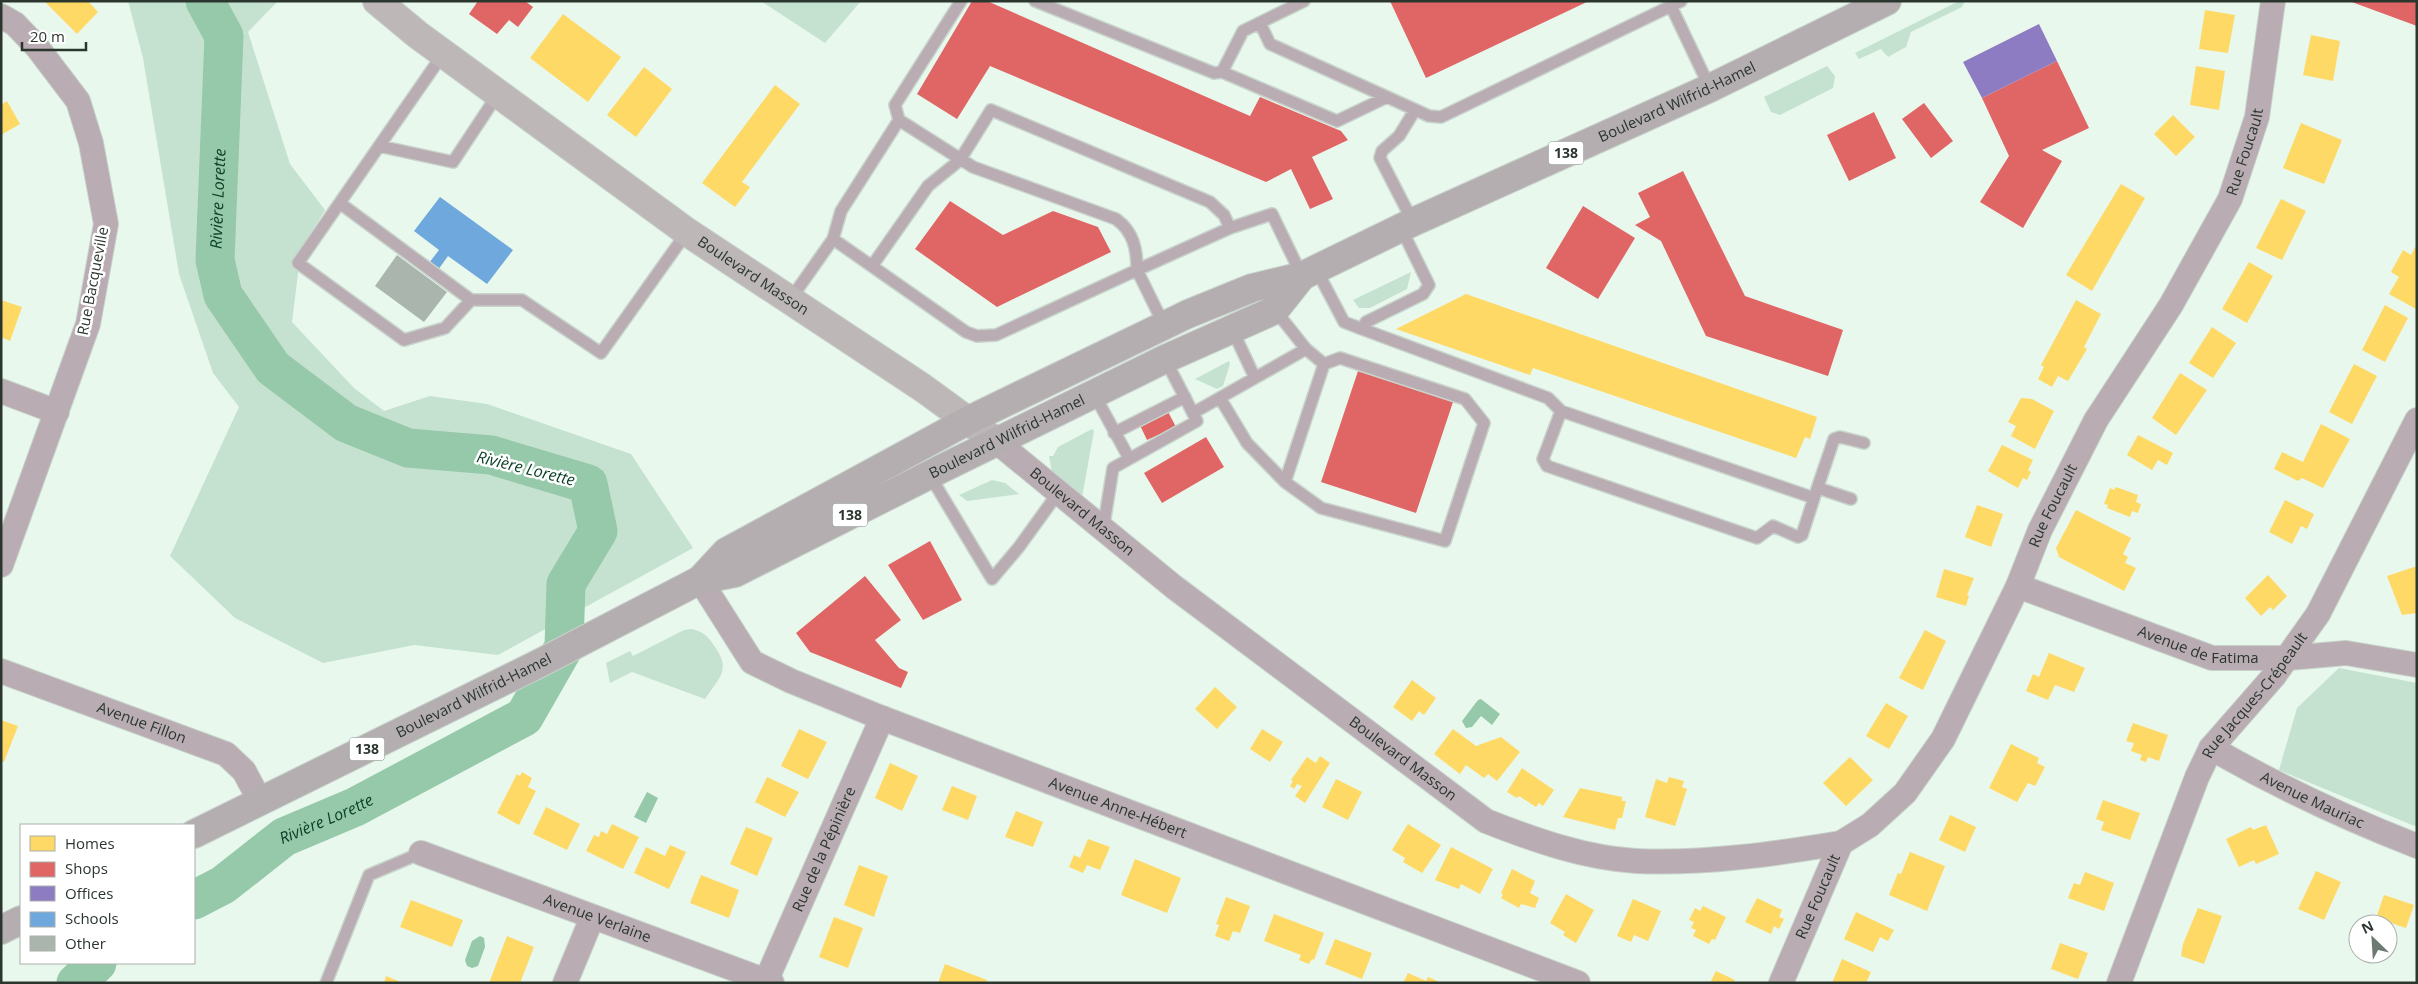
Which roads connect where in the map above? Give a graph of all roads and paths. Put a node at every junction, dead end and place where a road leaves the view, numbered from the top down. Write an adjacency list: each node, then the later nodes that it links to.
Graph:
1 (377, 1): 10 (main road, Boulevard Masson)
2 (961, 1): 16 (lane)
3 (1035, 1): 11 (lane)
4 (1304, 1): 9 (lane)
5 (1887, 1): 12 (main road, Boulevard Wilfrid-Hamel / 138)
6 (2273, 1): 58 (street, Rue Foucault)
7 (1676, 4): 12 (lane); 15 (lane)
8 (1, 16): 42 (street, Rue Bacqueville)
9 (1260, 23): 11 (lane); 14 (lane)
10 (444, 54): 13 (main road, Boulevard Masson); 17 (lane)
11 (1222, 72): 14 (lane)
12 (1710, 88): 20 (main road, Boulevard Wilfrid-Hamel / 138)
13 (498, 94): 17 (lane); 22 (main road, Boulevard Masson)
14 (1387, 97): 15 (lane)
15 (1415, 110): 20 (lane)
16 (899, 120): 18 (lane); 23 (lane)
17 (379, 146): 19 (lane)
18 (960, 160): 21 (lane); 24 (lane); 25 (lane)
19 (341, 204): 27 (lane); 27 (lane)
20 (1407, 226): 26 (main road, Boulevard Wilfrid-Hamel / 138); 32 (lane)
21 (1230, 228): 25 (lane); 26 (lane)
22 (687, 232): 27 (lane); 28 (main road, Boulevard Masson)
23 (833, 239): 24 (lane); 28 (lane)
24 (872, 266): 25 (lane)
25 (1138, 270): 30 (lane)
26 (1309, 272): 29 (main road, Boulevard Wilfrid-Hamel / 138); 30 (main road, Boulevard Wilfrid-Hamel / 138); 32 (lane)
27 (470, 300)
28 (790, 300): 44 (main road, Boulevard Masson)
29 (1275, 310): 31 (main road, Boulevard Wilfrid-Hamel / 138); 33 (lane)
30 (1164, 325): 44 (main road, Boulevard Wilfrid-Hamel / 138)
31 (1232, 329): 34 (main road, Boulevard Wilfrid-Hamel / 138); 36 (lane)
32 (1362, 329): 41 (lane)
33 (1306, 349): 35 (lane); 36 (lane)
34 (1165, 359): 38 (main road, Boulevard Wilfrid-Hamel / 138); 39 (lane)
35 (1324, 364): 51 (lane); 51 (lane)
36 (1255, 378): 40 (lane)
37 (1, 391): 42 (street)
38 (1094, 394): 46 (lane); 47 (main road, Boulevard Wilfrid-Hamel / 138)
39 (1185, 398): 43 (lane); 46 (lane)
40 (1220, 398): 43 (lane); 51 (lane)
41 (1561, 411): 53 (lane); 53 (lane)
42 (57, 412): 56 (street, Rue Bacqueville)
43 (1193, 413): 49 (lane)
44 (969, 420): 47 (main road, Boulevard Masson); 57 (main road, Boulevard Wilfrid-Hamel / 138)
45 (2417, 420): 59 (street, Rue Jacques-Crépeault)
46 (1114, 433): 49 (lane)
47 (997, 442): 50 (main road, Boulevard Wilfrid-Hamel / 138); 52 (street, Boulevard Masson)
48 (1864, 443): 53 (lane)
49 (1129, 458): 55 (lane)
50 (929, 474): 52 (lane); 57 (main road, Boulevard Wilfrid-Hamel / 138)
51 (1285, 482)
52 (1058, 493): 55 (street, Boulevard Masson)
53 (1816, 493): 54 (lane)
54 (1851, 499)
55 (1103, 530): 66 (street, Boulevard Masson)
56 (1, 565)
57 (700, 580): 62 (street, Avenue Anne-Hébert); 64 (main road, Boulevard Wilfrid-Hamel / 138)
58 (2018, 586): 59 (street, Avenue de Fatima); 66 (street, Rue Foucault)
59 (2288, 658): 60 (street, Avenue de Fatima); 63 (street, Rue Jacques-Crépeault)
60 (2417, 665)
61 (1, 671): 64 (street, Avenue Fillon)
62 (882, 718): 72 (street, Rue de la Pépinière); 75 (street, Avenue Anne-Hébert)
63 (2211, 748): 67 (street, Avenue Mauriac); 77 (street, Rue Jacques-Crépeault)
64 (260, 801): 65 (main road, Boulevard Wilfrid-Hamel / 138)
65 (195, 834)
66 (1840, 842): 76 (street, Rue Foucault)
67 (2417, 846)
68 (421, 853): 69 (street, Avenue Verlaine); 73 (lane)
69 (592, 918): 72 (street, Avenue Verlaine); 74 (street)
70 (20, 920): 71 (main road)
71 (1, 930)
72 (769, 982)
73 (326, 983)
74 (565, 983)
75 (1578, 983)
76 (1780, 983)
77 (2119, 983)

